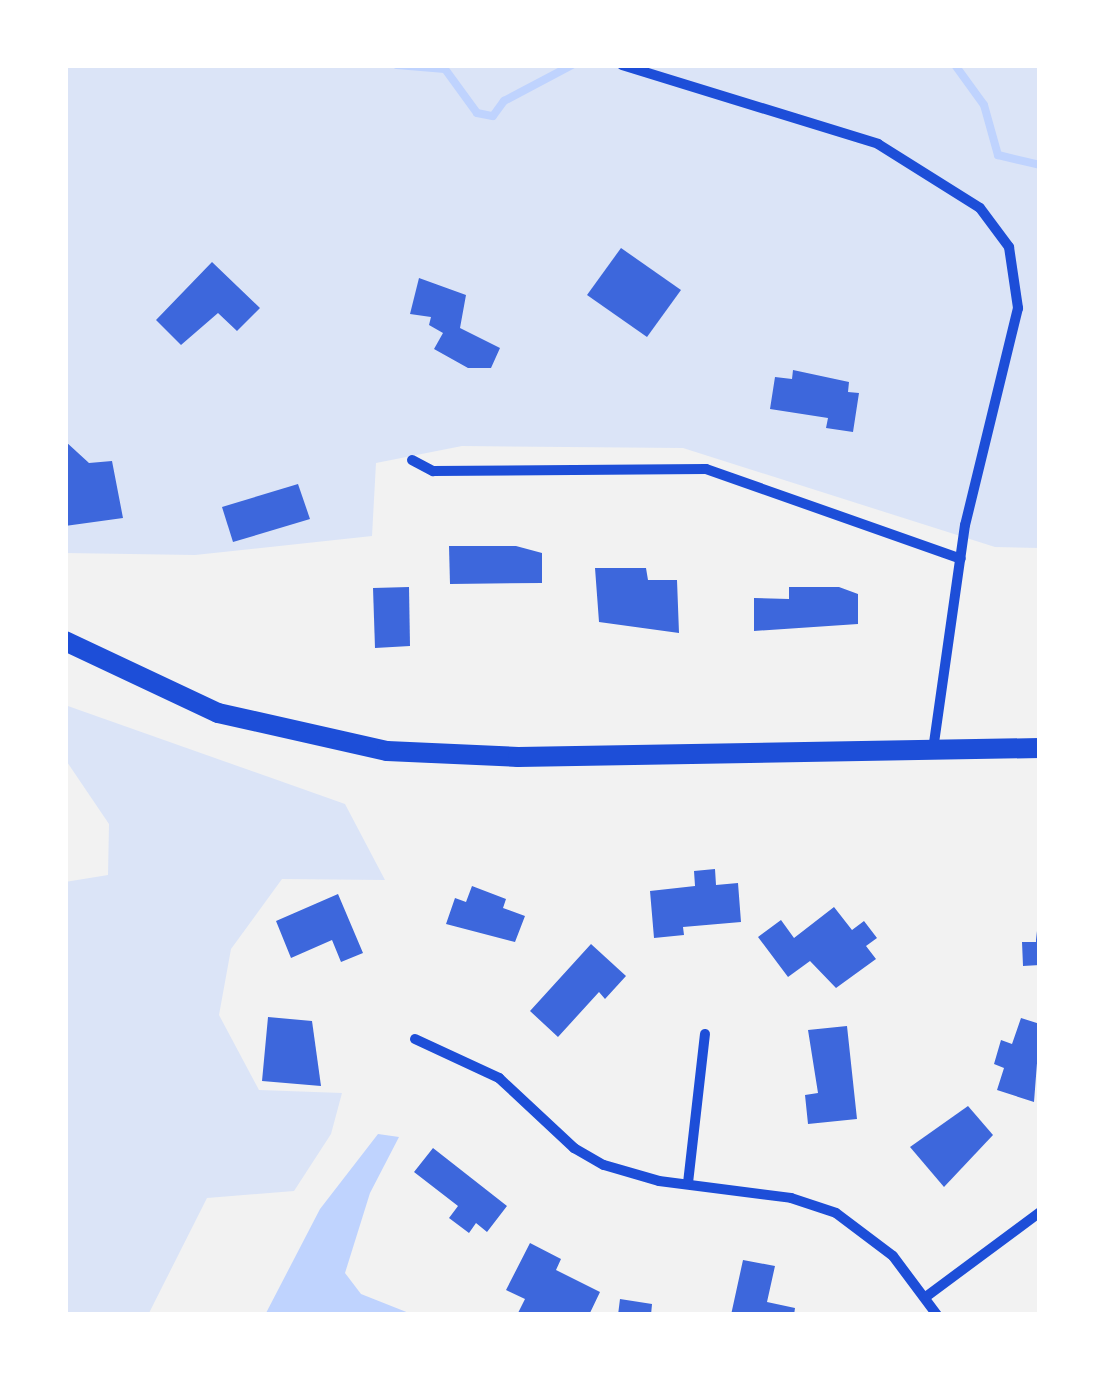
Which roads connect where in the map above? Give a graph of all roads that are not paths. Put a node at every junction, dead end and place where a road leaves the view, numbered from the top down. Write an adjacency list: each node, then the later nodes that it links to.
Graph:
1 (622, 65): 3 (street)
2 (412, 460): 3 (street)
3 (960, 559): 6 (street)
4 (65, 641): 6 (main road)
5 (1040, 748): 6 (main road)
6 (934, 750)
7 (705, 1034): 9 (street)
8 (415, 1039): 9 (street)
9 (688, 1183): 11 (street)
10 (1040, 1212): 11 (street)
11 (926, 1296): 12 (street)
12 (937, 1315)

